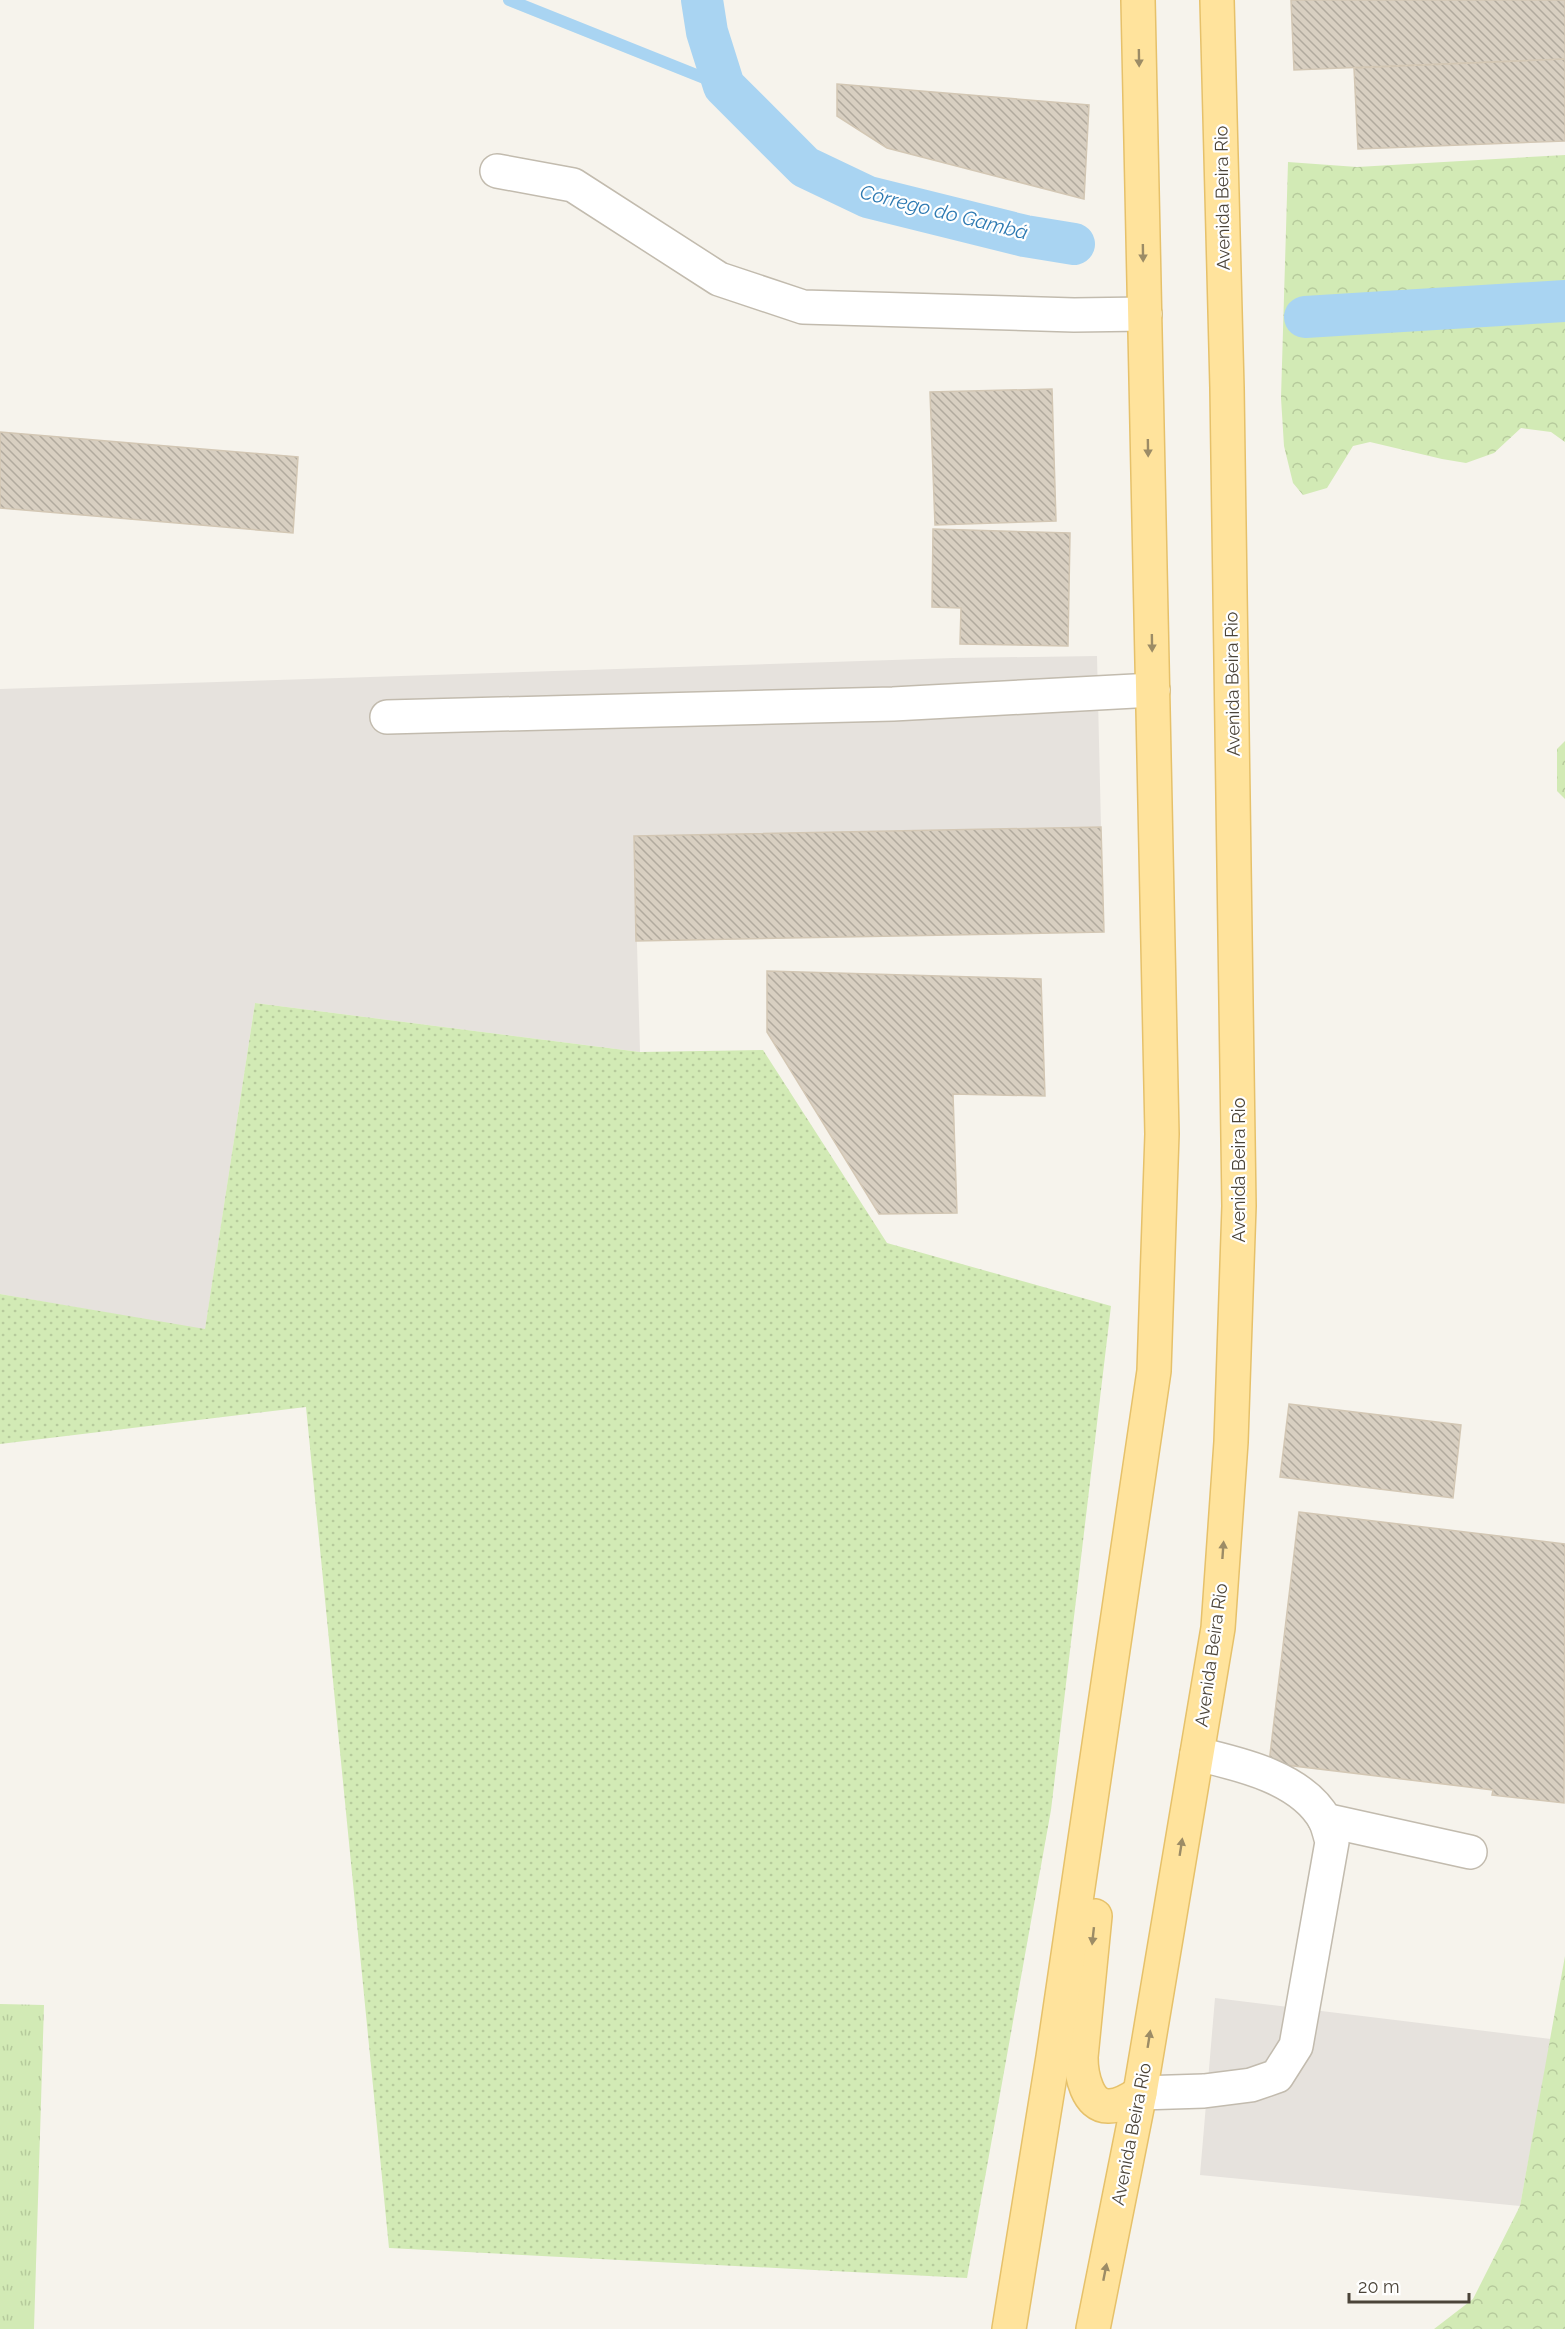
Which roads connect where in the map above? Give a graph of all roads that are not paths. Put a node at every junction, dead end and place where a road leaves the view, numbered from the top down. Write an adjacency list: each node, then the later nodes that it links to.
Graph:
1 (1138, 0): 4 (main road, one-way to 4)
2 (1217, 0): 7 (main road, Avenida Beira Rio, one-way to 2)
3 (497, 171): 4 (lane)
4 (1144, 314): 5 (main road, one-way to 5)
5 (1153, 690): 6 (lane); 8 (main road)
6 (387, 717)
7 (1197, 1754): 9 (lane); 11 (main road, Avenida Beira Rio, one-way to 7)
8 (1089, 1815): 11 (main road, one-way to 11); 12 (main road)
9 (1325, 1820): 10 (lane); 11 (lane)
10 (1470, 1852)
11 (1140, 2093): 13 (main road, Avenida Beira Rio, one-way to 11)
12 (1009, 2329)
13 (1094, 2329)

